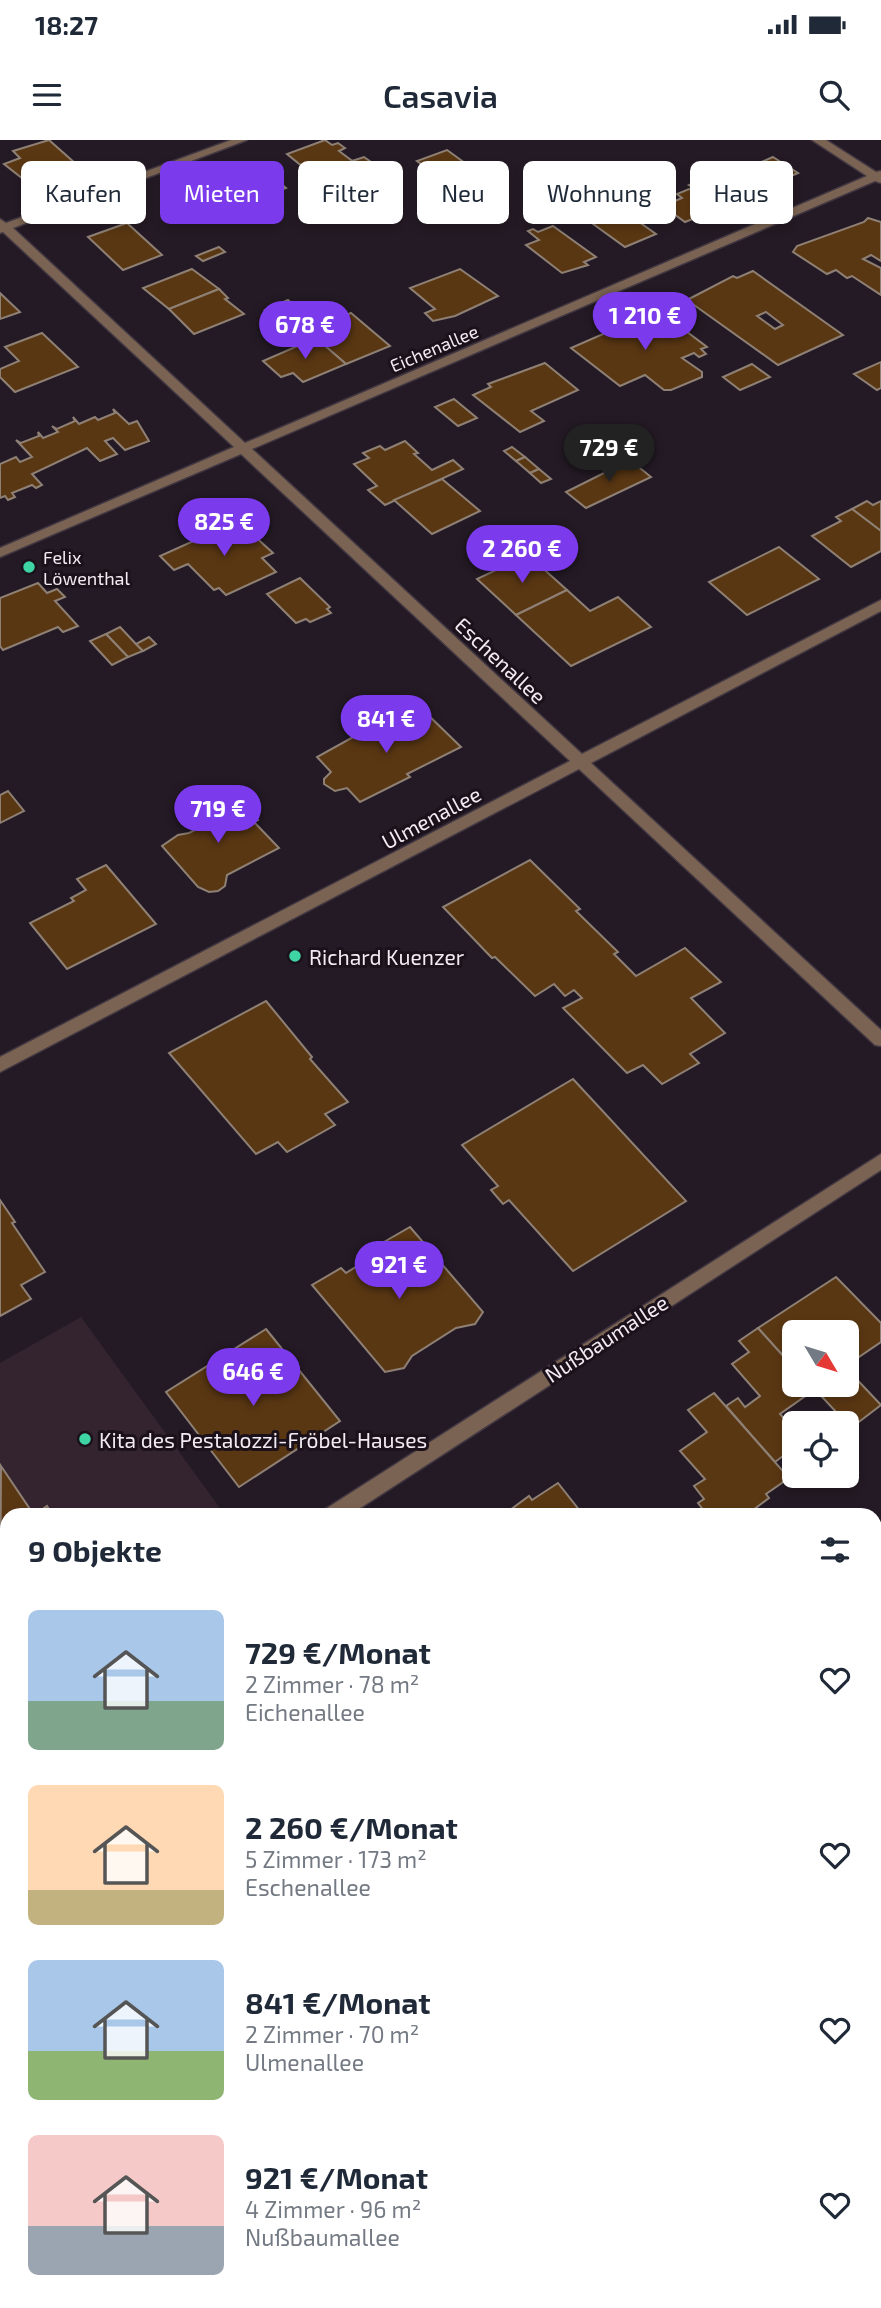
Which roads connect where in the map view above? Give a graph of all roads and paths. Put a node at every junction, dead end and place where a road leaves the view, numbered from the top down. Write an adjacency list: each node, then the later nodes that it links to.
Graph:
1 (241, 140): 4 (street)
2 (818, 140): 3 (street)
3 (879, 177): 5 (street, Eichenallee)
4 (2, 227): 5 (street, Eschenallee)
5 (244, 449): 6 (street, Eichenallee); 8 (street, Eschenallee)
6 (0, 554)
7 (881, 605): 8 (street, Ulmenallee)
8 (580, 762): 9 (street, Eschenallee); 10 (street, Ulmenallee)
9 (881, 1040)
10 (0, 1065)
11 (881, 1161): 12 (street, Nußbaumallee)
12 (343, 1508)

